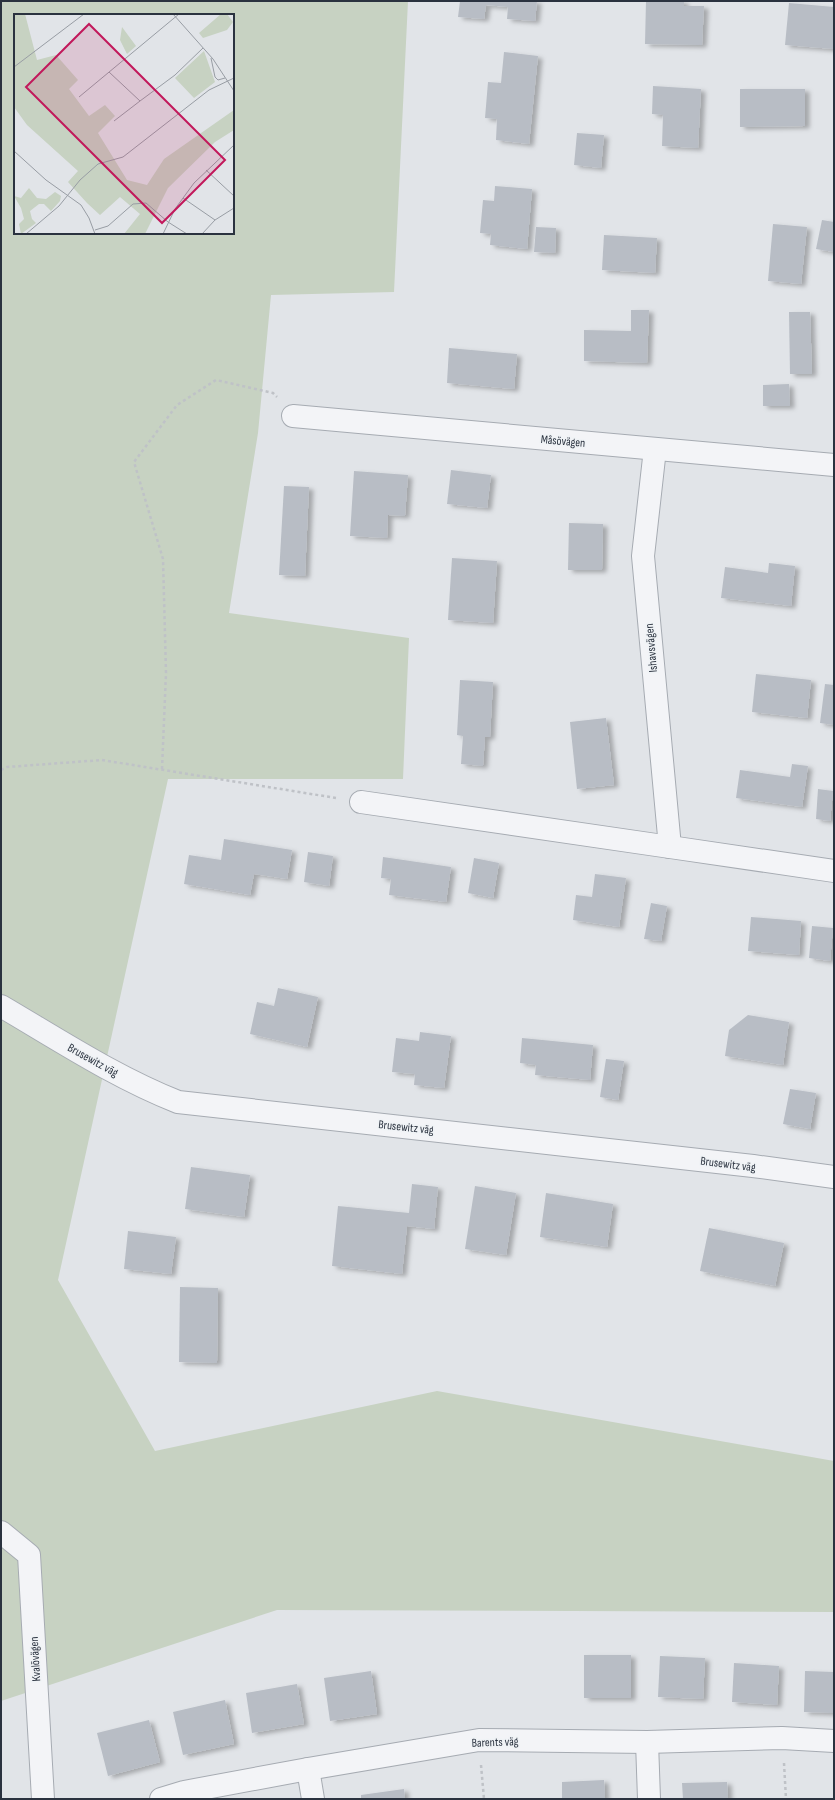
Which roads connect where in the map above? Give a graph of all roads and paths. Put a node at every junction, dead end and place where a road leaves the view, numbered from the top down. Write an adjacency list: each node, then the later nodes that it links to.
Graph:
1 (293, 416): 2 (street, Måsövägen); 4 (path)
2 (655, 449): 3 (street, Måsövägen); 7 (street, Ishavsvägen)
3 (834, 465)
4 (162, 769): 5 (path); 6 (path)
5 (1, 770)
6 (361, 802): 7 (street)
7 (670, 847): 8 (street)
8 (834, 871)
9 (1, 1006): 10 (street, Brusewitz väg)
10 (834, 1177)
11 (1, 1532): 17 (street, Kvalövägen)
12 (782, 1738): 14 (street, Barents väg); 15 (street, Barents väg); 22 (path)
13 (479, 1740): 14 (street, Barents väg); 16 (street, Barents väg); 20 (path)
14 (647, 1742): 21 (street)
15 (834, 1742)
16 (308, 1769): 18 (street, Barents väg); 19 (street)
17 (43, 1799)
18 (161, 1799)
19 (313, 1799)
20 (484, 1799)
21 (649, 1799)
22 (786, 1799)

